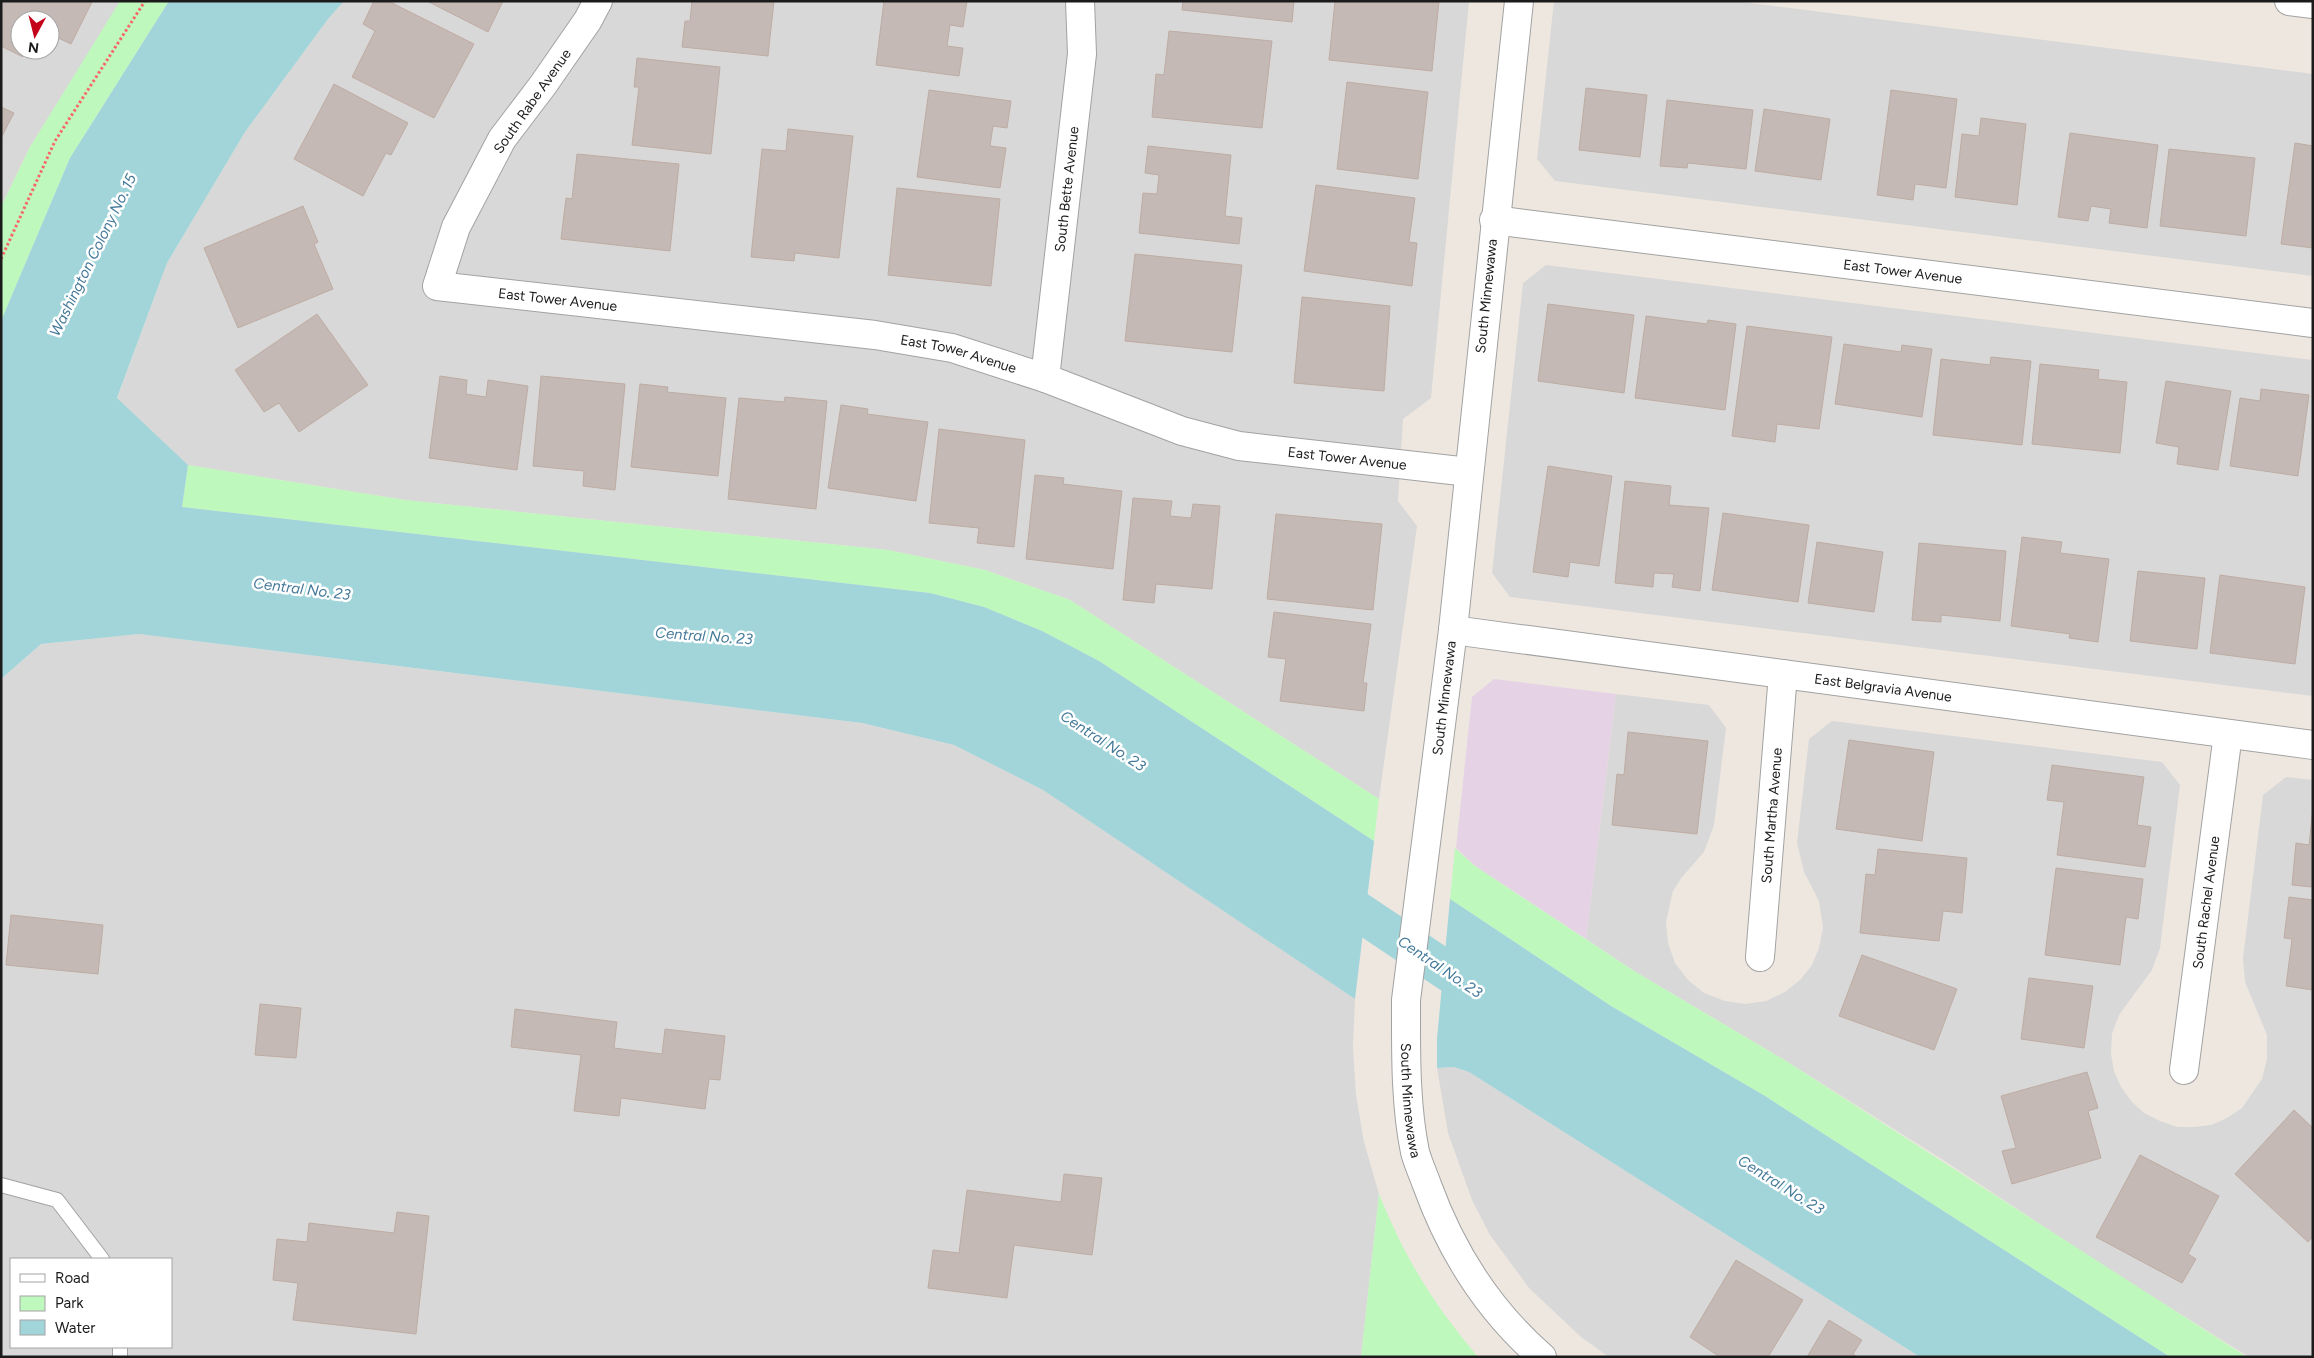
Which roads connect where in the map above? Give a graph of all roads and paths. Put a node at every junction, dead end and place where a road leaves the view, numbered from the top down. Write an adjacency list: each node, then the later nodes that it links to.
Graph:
1 (146, 1): 8 (path)
2 (598, 1): 9 (street, South Rabe Avenue)
3 (1080, 1): 11 (street, South Bette Avenue)
4 (1519, 1): 7 (street, South Minnewawa)
5 (2290, 1): 6 (street)
6 (2313, 4)
7 (1494, 220): 10 (street, East Tower Avenue); 12 (street, South Minnewawa)
8 (1, 259)
9 (437, 286): 11 (street, East Tower Avenue)
10 (2313, 323)
11 (1045, 378): 12 (street, East Tower Avenue)
12 (1469, 472): 13 (street, South Minnewawa)
13 (1453, 630): 14 (street, East Belgravia Avenue); 21 (street, South Minnewawa)
14 (1783, 674): 15 (street, East Belgravia Avenue); 17 (street, South Martha Avenue)
15 (2228, 734): 16 (street, East Belgravia Avenue); 18 (street, South Rachel Avenue)
16 (2313, 745)
17 (1760, 956)
18 (2184, 1070)
19 (1, 1184): 20 (lane)
20 (101, 1258)
21 (1542, 1357)

